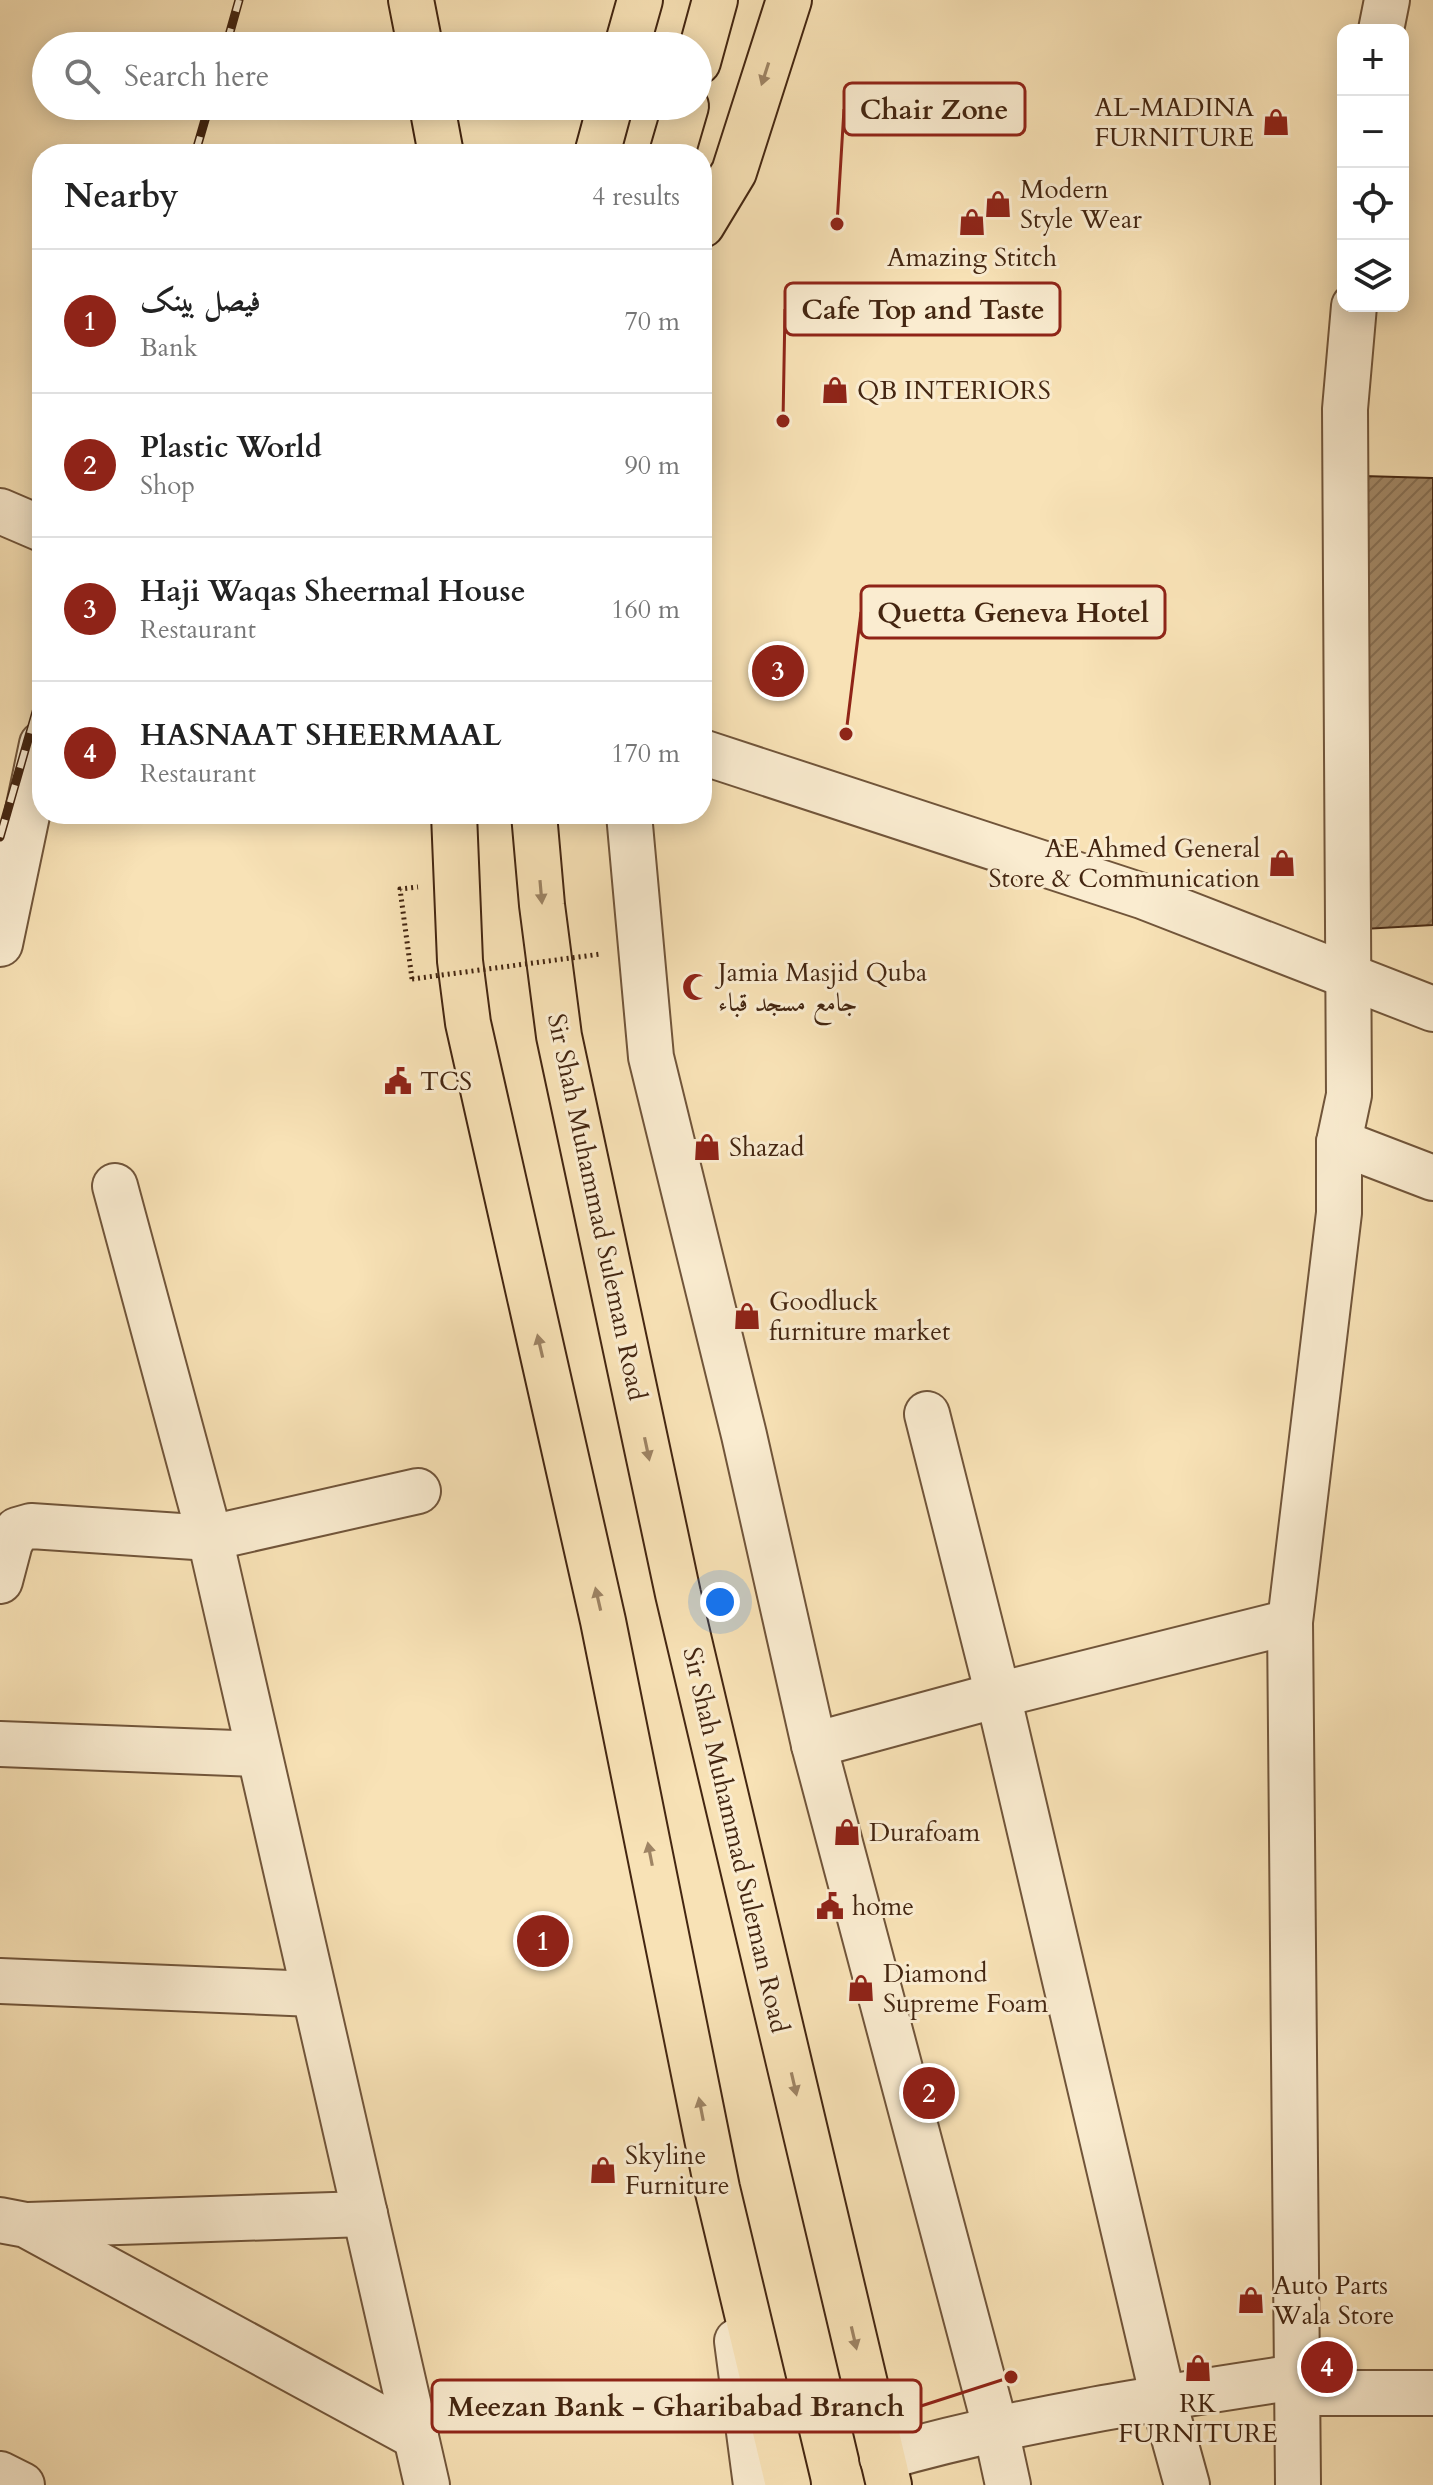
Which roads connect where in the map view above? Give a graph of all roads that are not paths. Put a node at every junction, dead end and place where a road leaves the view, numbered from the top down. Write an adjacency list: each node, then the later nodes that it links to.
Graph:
1 (411, 0): 7 (highway)
2 (640, 0): 8 (highway)
3 (715, 0): 9 (highway)
4 (789, 0): 16 (highway, one-way to 16)
5 (1387, 0): 6 (street)
6 (1382, 24)
7 (417, 32)
8 (631, 32)
9 (706, 32)
10 (435, 120): 13 (highway)
11 (606, 120): 14 (highway)
12 (682, 120): 15 (highway)
13 (439, 144)
14 (600, 144)
15 (675, 144)
16 (712, 208)
17 (1353, 312): 26 (street)
18 (0, 511): 19 (street)
19 (32, 525)
20 (712, 755): 26 (street)
21 (32, 792): 25 (street)
22 (454, 824): 42 (highway, one-way to 22)
23 (535, 824): 50 (highway, Sir Shah Muhammad Suleman Road, one-way to 50)
24 (630, 824): 38 (street)
25 (0, 944)
26 (1348, 976): 27 (street); 28 (street)
27 (1433, 1009)
28 (1339, 1142): 29 (street); 35 (street)
29 (1433, 1178)
30 (115, 1186): 33 (street)
31 (927, 1414): 36 (street)
32 (418, 1491): 33 (street)
33 (210, 1538): 34 (street); 39 (street)
34 (0, 1581)
35 (1290, 1622): 36 (street); 45 (street)
36 (998, 1695): 38 (street); 47 (street)
37 (0, 1744): 39 (street)
38 (814, 1745): 48 (street)
39 (259, 1754): 41 (street)
40 (0, 1981): 41 (street)
41 (314, 1994): 43 (street)
42 (717, 2188): 54 (street); 55 (highway)
43 (365, 2214): 44 (street); 49 (street)
44 (13, 2223): 49 (street)
45 (1297, 2385): 46 (street); 47 (street); 58 (street)
46 (1433, 2393)
47 (1163, 2398): 48 (street); 57 (street)
48 (996, 2430): 50 (street); 56 (street)
49 (416, 2437): 53 (street)
50 (886, 2472)
51 (0, 2474): 52 (street)
52 (22, 2485)
53 (427, 2485)
54 (756, 2485)
55 (788, 2485)
56 (1008, 2485)
57 (1187, 2485)
58 (1298, 2485)

